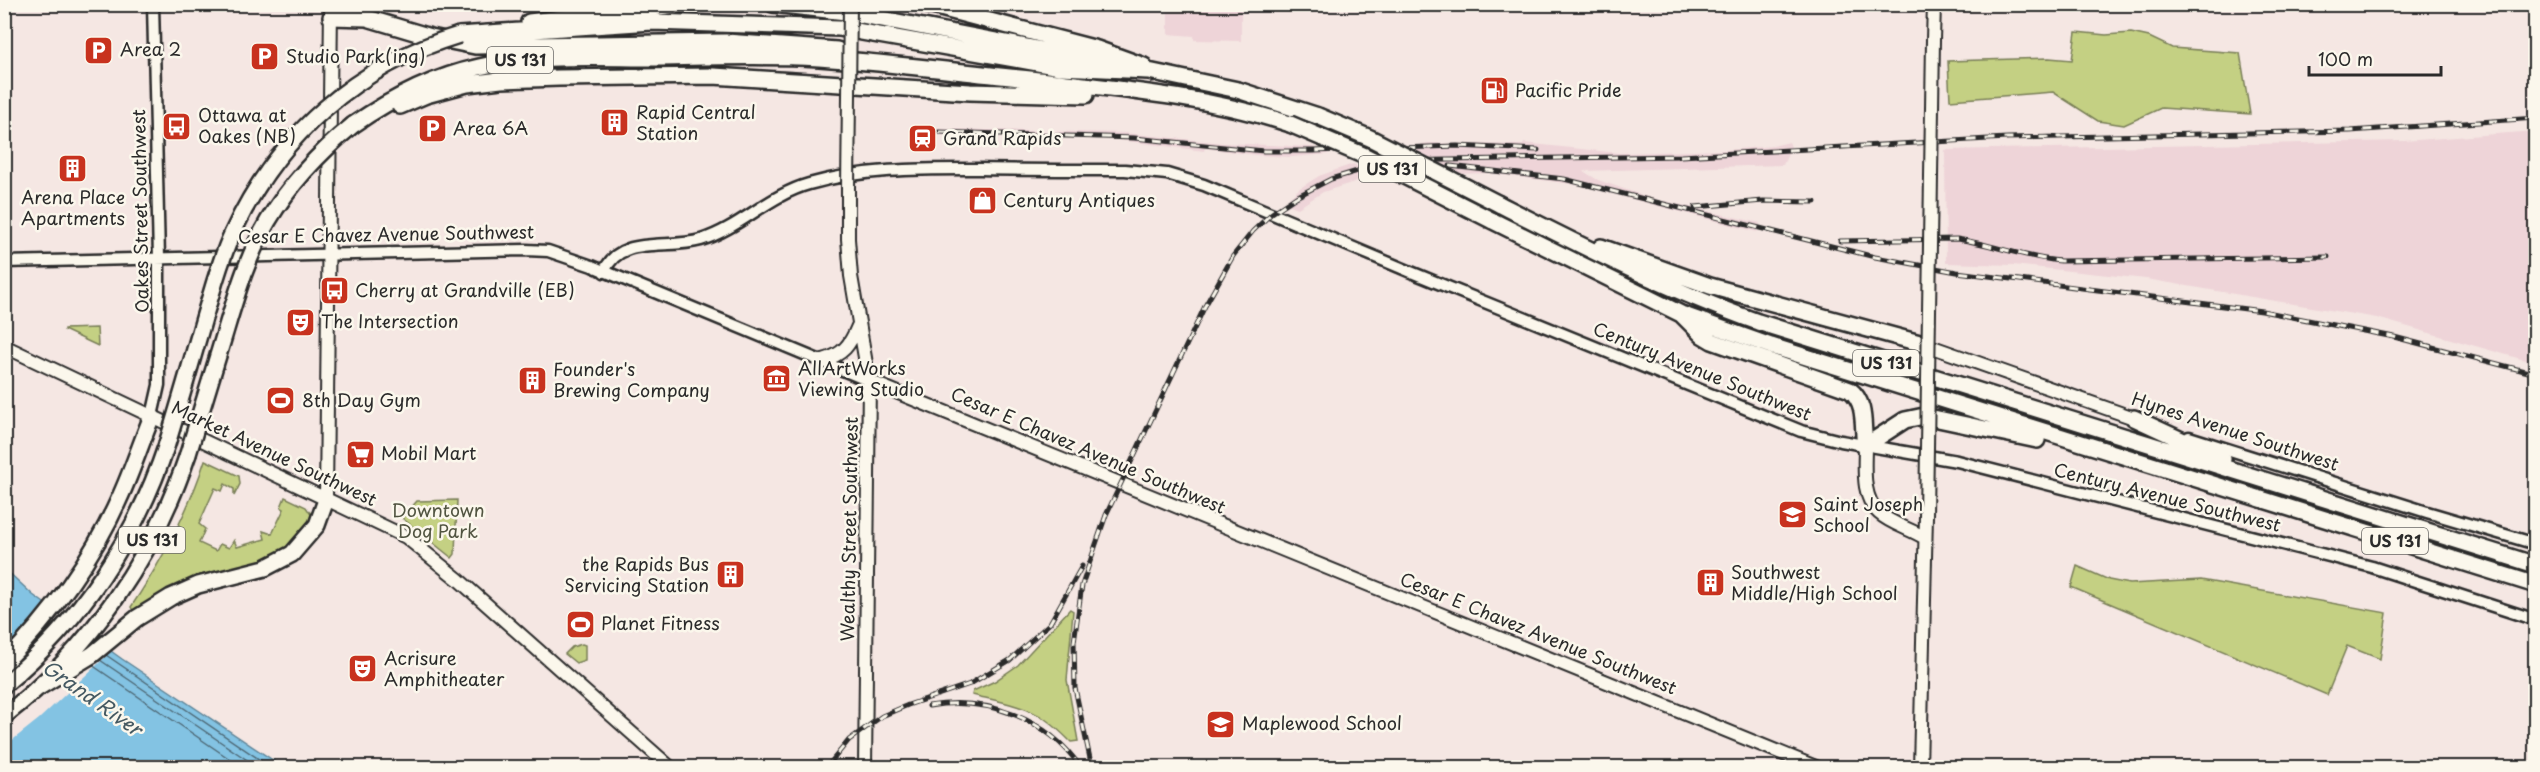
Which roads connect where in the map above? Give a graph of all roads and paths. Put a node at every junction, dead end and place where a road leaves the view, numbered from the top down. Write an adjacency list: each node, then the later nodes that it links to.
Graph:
1 (153, 4): 18 (street, Oakes Street Southwest)
2 (684, 4): 9 (highway, US 131)
3 (773, 4): 11 (highway, US 131)
4 (849, 4): 8 (main road, Wealthy Street Southwest, bridge)
5 (925, 4): 12 (highway)
6 (1934, 4): 23 (main road, bridge)
7 (331, 11): 10 (highway); 17 (main road)
8 (849, 29): 9 (highway); 11 (highway); 13 (main road, Wealthy Street Southwest, bridge)
9 (459, 35): 39 (highway, US 131, bridge)
10 (893, 64): 14 (highway, US 131); 15 (highway, US 131)
11 (1148, 71): 12 (highway, US 131)
12 (1169, 75): 16 (highway, US 131, bridge)
13 (848, 85): 14 (highway); 15 (highway); 22 (main road, Wealthy Street Southwest, bridge)
14 (1188, 98): 21 (highway, US 131, bridge)
15 (353, 125): 40 (highway, US 131, bridge)
16 (1553, 231): 23 (highway); 31 (highway, US 131)
17 (328, 253): 18 (street, Cesar E Chavez Avenue Southwest); 20 (street, Cesar E Chavez Avenue Southwest); 32 (main road)
18 (159, 258): 19 (street, Cesar E Chavez Avenue Southwest); 27 (street, Oakes Street Southwest)
19 (4, 262)
20 (604, 272): 25 (street, Cesar E Chavez Avenue Southwest); 29 (street, Century Avenue Southwest)
21 (1681, 314): 29 (highway); 30 (highway, US 131)
22 (858, 326): 25 (main road); 26 (main road, Wealthy Street Southwest)
23 (1927, 345): 28 (main road, Hynes Avenue Southwest); 33 (main road, bridge)
24 (4, 346): 27 (main road, Market Avenue Southwest)
25 (823, 360): 26 (street, Cesar E Chavez Avenue Southwest)
26 (869, 381): 43 (main road, Wealthy Street Southwest); 44 (main road, Cesar E Chavez Avenue Southwest)
27 (152, 416): 32 (main road, Market Avenue Southwest); 38 (highway)
28 (2134, 418): 31 (highway); 34 (street, Hynes Avenue Southwest)
29 (1865, 446): 30 (highway); 33 (main road); 37 (street, Century Avenue Southwest)
30 (2131, 459): 36 (highway, US 131)
31 (2286, 488): 35 (highway, US 131)
32 (327, 500): 40 (highway); 42 (main road, Market Avenue Southwest)
33 (1925, 538): 45 (main road)
34 (2535, 544)
35 (2535, 565)
36 (2535, 585)
37 (2535, 620)
38 (4, 663)
39 (4, 685)
40 (36, 689): 41 (highway, US 131)
41 (4, 716)
42 (671, 768)
43 (865, 768)
44 (1818, 768)
45 (1920, 768)

